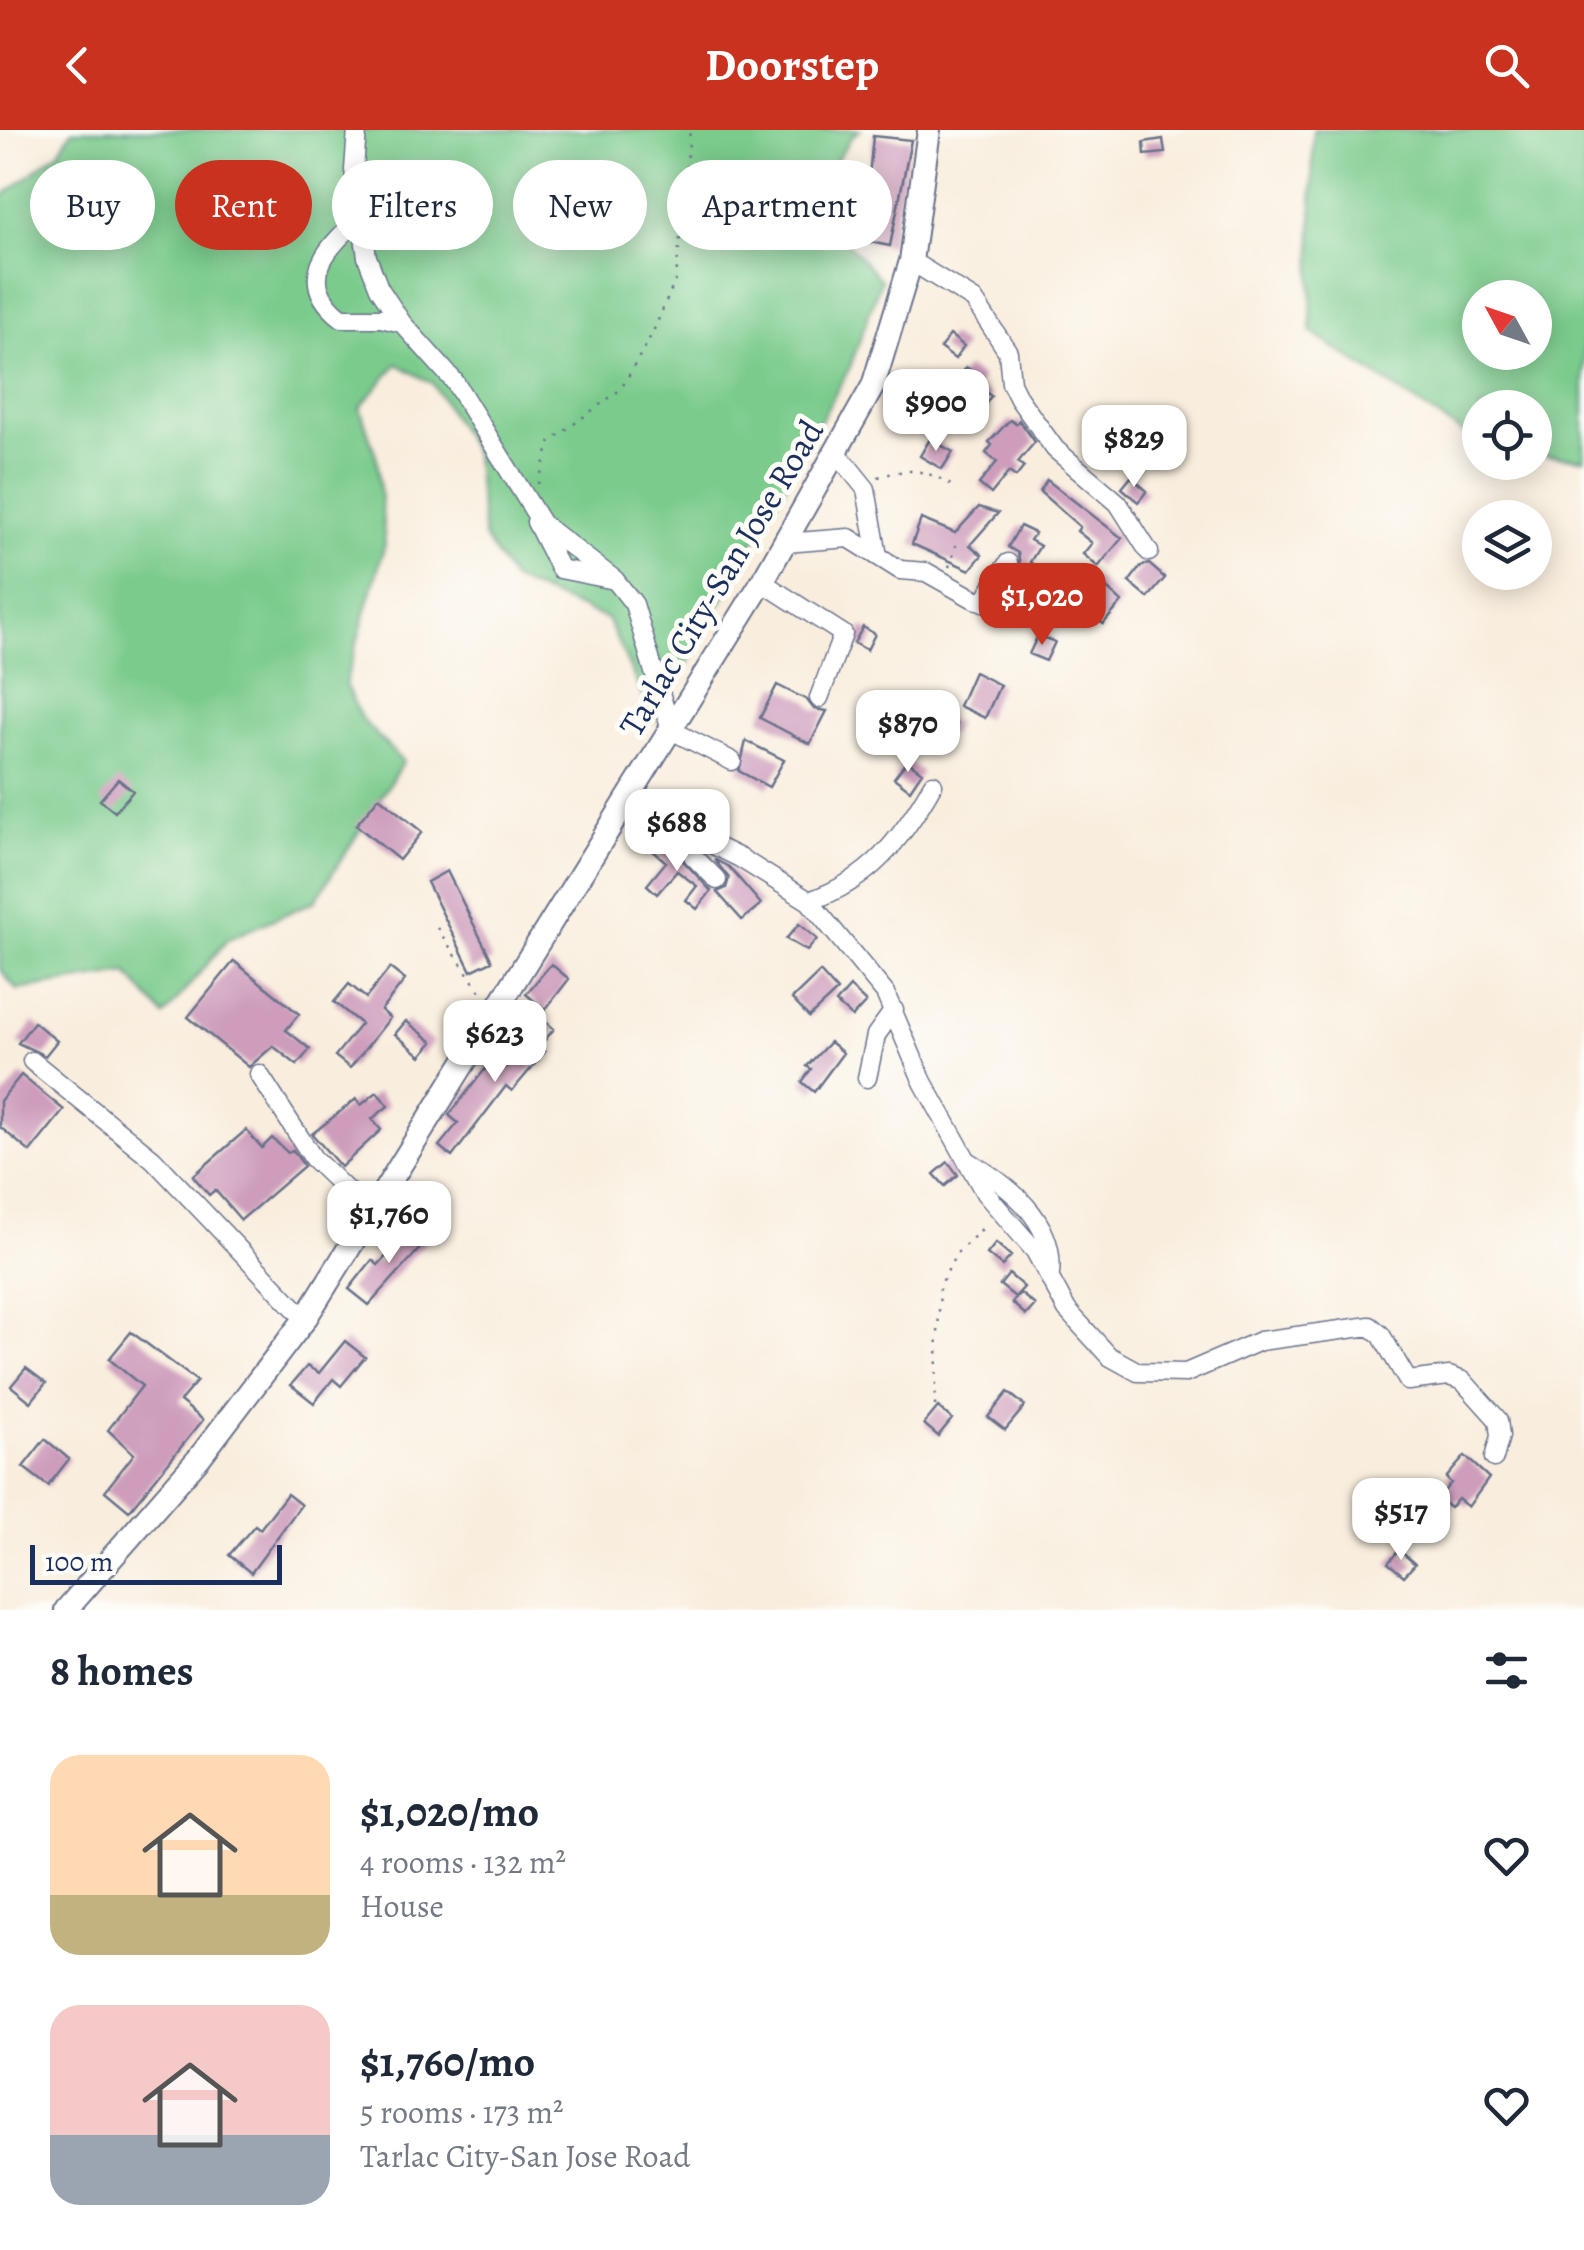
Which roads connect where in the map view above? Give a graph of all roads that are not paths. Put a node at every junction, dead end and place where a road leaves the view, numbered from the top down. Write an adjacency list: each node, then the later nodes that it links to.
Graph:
1 (357, 130): 3 (street)
2 (928, 130): 6 (main road, Tarlac City-San Jose Road)
3 (354, 160)
4 (332, 243): 7 (street)
5 (368, 250): 7 (street)
6 (911, 261): 8 (main road, Tarlac City-San Jose Road); 10 (street)
7 (402, 323): 17 (street)
8 (837, 453): 9 (main road, Tarlac City-San Jose Road); 11 (street)
9 (784, 543): 11 (street); 13 (main road, Tarlac City-San Jose Road)
10 (1149, 552)
11 (878, 556): 14 (street)
12 (1008, 562): 14 (street)
13 (762, 582): 16 (street); 17 (main road, Tarlac City-San Jose Road)
14 (982, 602): 15 (street)
15 (1044, 616)
16 (819, 698)
17 (672, 730): 18 (street); 20 (main road, Tarlac City-San Jose Road)
18 (732, 761)
19 (933, 784): 23 (street)
20 (628, 803): 21 (street); 24 (main road, Tarlac City-San Jose Road)
21 (688, 832): 22 (street); 23 (street)
22 (717, 880)
23 (809, 901): 25 (street)
24 (499, 1009): 26 (main road, Tarlac City-San Jose Road); 26 (street)
25 (894, 1010): 29 (street); 30 (street)
26 (470, 1054): 31 (main road, Tarlac City-San Jose Road)
27 (32, 1061): 33 (street)
28 (258, 1074): 31 (street)
29 (867, 1078)
30 (967, 1160): 32 (street); 32 (street)
31 (372, 1215): 33 (main road, Tarlac City-San Jose Road)
32 (1049, 1277): 34 (street)
33 (305, 1318): 35 (main road, Tarlac City-San Jose Road)
34 (1494, 1458)
35 (66, 1610)

